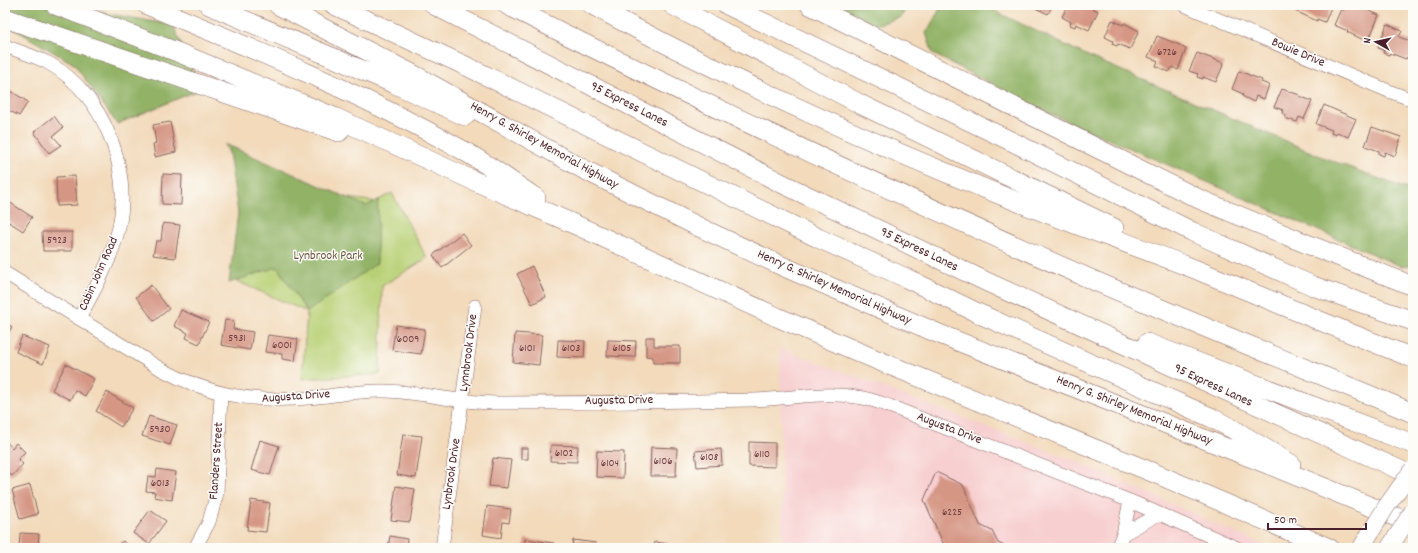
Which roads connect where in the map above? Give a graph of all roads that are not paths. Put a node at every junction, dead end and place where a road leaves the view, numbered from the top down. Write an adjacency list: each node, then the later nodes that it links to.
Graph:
1 (55, 5): 17 (highway)
2 (147, 5): 18 (highway)
3 (210, 5): 16 (highway)
4 (278, 5): 16 (highway, Henry G. Shirley Memorial Highway)
5 (334, 5): 35 (highway)
6 (434, 5): 21 (highway, 95 Express Lanes)
7 (507, 5): 27 (highway)
8 (592, 5): 19 (highway)
9 (672, 5): 19 (highway)
10 (727, 5): 25 (highway)
11 (810, 5): 22 (highway)
12 (1184, 5): 15 (street, Bowie Drive)
13 (5, 18): 17 (highway)
14 (5, 46): 24 (street, Cabin John Road)
15 (1413, 100)
16 (583, 169): 35 (highway, Henry G. Shirley Memorial Highway)
17 (470, 179): 18 (highway)
18 (576, 225): 45 (highway)
19 (1192, 268): 26 (highway)
20 (5, 273): 24 (street, Augusta Drive)
21 (987, 282): 32 (highway); 34 (highway, 95 Express Lanes)
22 (1413, 286)
23 (475, 306): 29 (street, Lynnbrook Drive)
24 (79, 318): 28 (street, Augusta Drive)
25 (1413, 321)
26 (1413, 358)
27 (1327, 378): 30 (highway); 31 (highway)
28 (220, 393): 29 (street, Augusta Drive); 41 (street, Flanders Street)
29 (463, 400): 36 (street, Augusta Drive); 42 (street, Lynbrook Drive)
30 (1413, 402)
31 (1413, 413)
32 (1413, 444)
33 (1413, 469): 46 (main road, bridge)
34 (1413, 476)
35 (1340, 494): 39 (highway, Henry G. Shirley Memorial Highway)
36 (1130, 501): 38 (street, Augusta Drive); 40 (street)
37 (1413, 511): 47 (main road, bridge)
38 (1159, 514): 40 (street); 44 (street, Augusta Drive)
39 (1413, 524)
40 (1123, 534): 43 (street)
41 (195, 548)
42 (442, 548)
43 (1117, 548)
44 (1237, 548)
45 (1329, 548)
46 (1361, 548)
47 (1389, 548)

